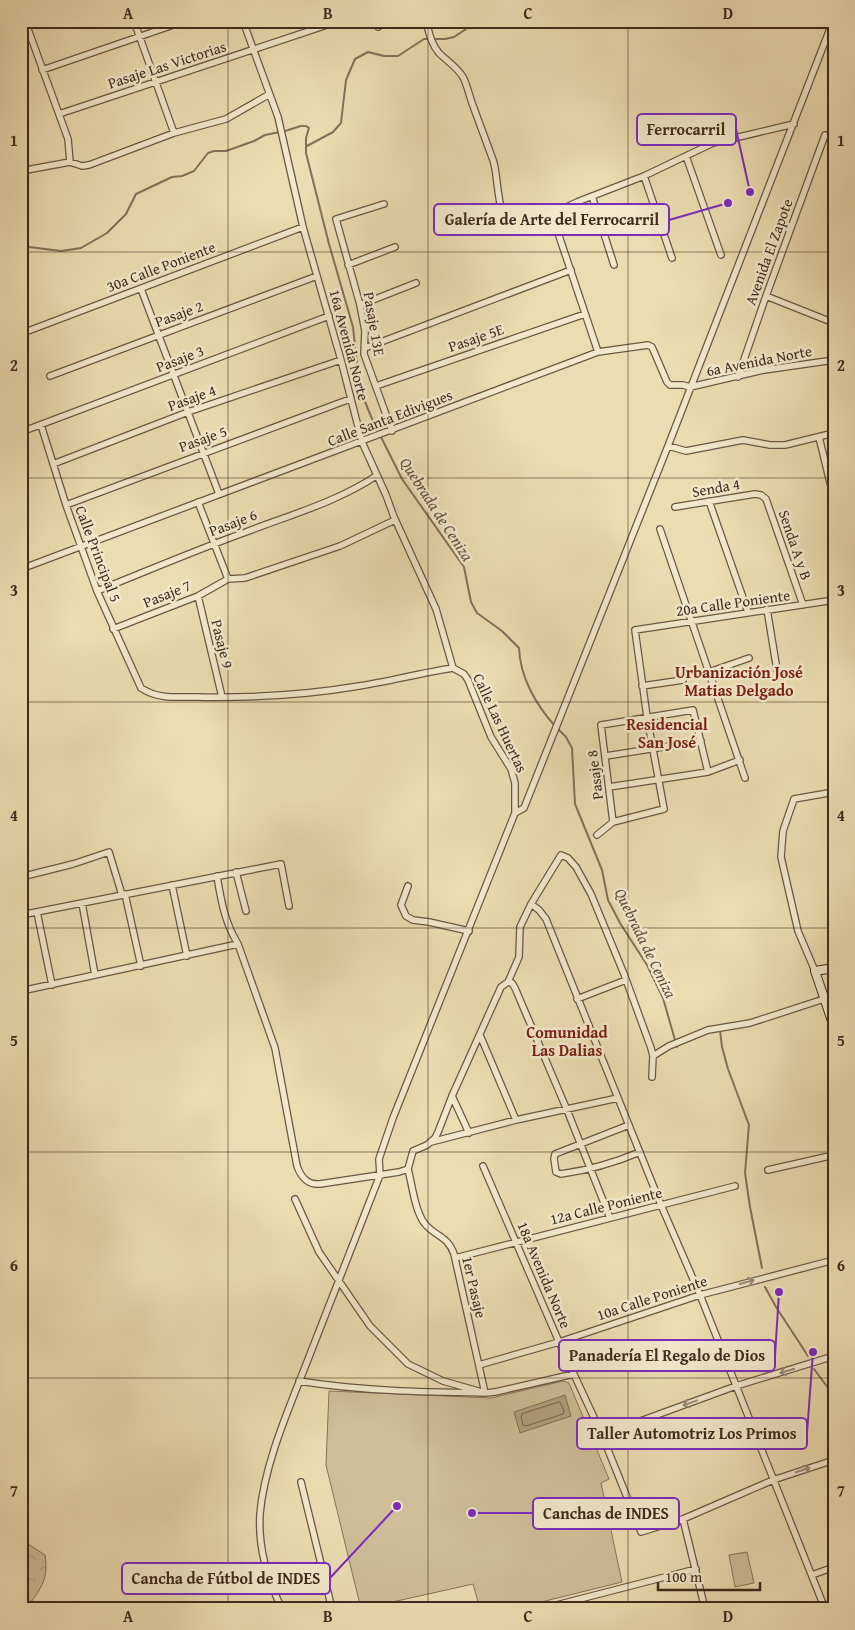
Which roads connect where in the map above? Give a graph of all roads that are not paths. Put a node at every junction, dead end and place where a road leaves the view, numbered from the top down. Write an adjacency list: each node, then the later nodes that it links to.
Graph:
1 (25, 21): 10 (street)
2 (134, 21): 8 (street)
3 (185, 21): 8 (street)
4 (243, 21): 9 (street, 16a Avenida Norte)
5 (340, 21): 9 (street, Pasaje Las Victorias)
6 (426, 21): 23 (street)
7 (833, 21): 14 (street)
8 (139, 37): 10 (street); 11 (street)
9 (254, 50): 11 (street, Pasaje Las Victorias); 12 (street, 16a Avenida Norte)
10 (42, 70): 13 (street)
11 (156, 82): 13 (street, Pasaje Las Victorias); 15 (street)
12 (268, 94): 15 (street); 24 (street, 16a Avenida Norte)
13 (59, 114): 18 (street)
14 (794, 124): 17 (street); 49 (street)
15 (174, 133): 18 (street)
16 (825, 136): 34 (street, Avenida El Zapote)
17 (686, 156): 20 (street); 26 (street)
18 (70, 162): 19 (street)
19 (21, 171)
20 (644, 176): 21 (street); 27 (street)
21 (592, 196): 23 (street); 29 (street)
22 (384, 204): 28 (street, Pasaje 13E)
23 (552, 215): 30 (street)
24 (303, 227): 31 (street, 16a Avenida Norte); 33 (street, 30a Calle Poniente)
25 (395, 247): 28 (street)
26 (721, 255)
27 (672, 258)
28 (348, 264): 35 (street, Pasaje 13E)
29 (614, 265)
30 (571, 270): 36 (street); 41 (street)
31 (317, 276): 37 (street, 16a Avenida Norte); 40 (street, Pasaje 2)
32 (416, 283): 35 (street)
33 (141, 289): 39 (street, 30a Calle Poniente); 40 (street)
34 (766, 296): 38 (street); 47 (street, Avenida El Zapote)
35 (360, 305): 41 (street, Pasaje 13E)
36 (585, 314): 42 (street); 48 (street, Pasaje 5E)
37 (328, 316): 43 (street, 16a Avenida Norte); 45 (street, Pasaje 3)
38 (834, 322)
39 (28, 331)
40 (158, 335): 45 (street); 46 (street, Pasaje 2)
41 (364, 348): 48 (street, Pasaje 13E)
42 (598, 352): 49 (street, Calle Santa Edivigues); 55 (street, Calle Santa Edivigues)
43 (341, 360): 50 (street, 16a Avenida Norte); 51 (street, Pasaje 4)
44 (834, 360): 47 (street, 6a Avenida Norte)
45 (174, 374): 51 (street); 53 (street, Pasaje 3)
46 (50, 376)
47 (738, 377): 49 (street, 6a Avenida Norte)
48 (376, 386): 55 (street, Pasaje 13E)
49 (690, 387): 59 (street)
50 (350, 399): 58 (street, 16a Avenida Norte); 60 (street, Pasaje 5)
51 (188, 412): 60 (street); 61 (street, Pasaje 4)
52 (21, 422): 54 (street)
53 (41, 425): 54 (street, Pasaje 3); 61 (street, Calle Principal 5)
54 (23, 431)
55 (392, 431): 58 (street, Calle Santa Edivigues)
56 (834, 433): 57 (street)
57 (819, 437): 59 (street); 65 (street)
58 (362, 442): 62 (street, 16a Avenida Norte); 63 (street, Calle Santa Edivigues)
59 (668, 446): 102 (street)
60 (202, 453): 63 (street); 68 (street, Pasaje 5)
61 (53, 464): 68 (street, Calle Principal 5)
62 (376, 476): 70 (street, 16a Avenida Norte); 72 (street, Pasaje 6)
63 (219, 494): 67 (street, Calle Santa Edivigues)
64 (761, 495): 66 (street, Senda 4); 79 (street, Senda A y B)
65 (834, 499)
66 (709, 501): 69 (street, Senda 4); 81 (street)
67 (198, 502): 72 (street); 73 (street, Calle Santa Edivigues)
68 (66, 505): 73 (street, Calle Principal 5)
69 (675, 507)
70 (395, 520): 75 (street); 85 (street, 16a Avenida Norte)
71 (660, 529): 82 (street)
72 (214, 544): 75 (street); 76 (street, Pasaje 6)
73 (80, 547): 74 (street, Calle Santa Edivigues); 76 (street, Calle Principal 5)
74 (21, 569)
75 (228, 579): 77 (street, Pasaje 7)
76 (97, 591): 83 (street, Calle Principal 5)
77 (198, 596): 83 (street, Pasaje 7); 91 (street, Pasaje 9)
78 (834, 600): 79 (street, 20a Calle Poniente)
79 (803, 605): 80 (street, 20a Calle Poniente)
80 (767, 609): 81 (street, 20a Calle Poniente); 86 (street)
81 (748, 612): 82 (street, 20a Calle Poniente)
82 (692, 621): 87 (street); 89 (street, 20a Calle Poniente)
83 (113, 629): 90 (street, Calle Principal 5)
84 (749, 658): 87 (street)
85 (453, 668): 91 (street, Calle Las Huertas); 102 (street, Calle Las Huertas)
86 (777, 670)
87 (709, 672): 96 (street)
88 (683, 680): 89 (street)
89 (642, 686): 92 (street)
90 (140, 688): 91 (street, Calle Las Huertas)
91 (222, 697)
92 (647, 717): 93 (street); 94 (street); 95 (street, Pasaje 8)
93 (701, 741): 94 (street); 97 (street)
94 (652, 748): 95 (street); 99 (street)
95 (606, 756): 100 (street, Pasaje 8)
96 (740, 760): 97 (street); 98 (street)
97 (708, 772): 99 (street)
98 (745, 778)
99 (658, 779): 100 (street); 103 (street)
100 (609, 787): 103 (street, Pasaje 8)
101 (834, 792): 122 (street)
102 (515, 814): 117 (street, Calle Las Huertas)
103 (613, 822): 104 (street)
104 (598, 835)
105 (236, 872): 106 (street); 113 (street); 114 (street)
106 (216, 876): 108 (street); 118 (street)
107 (21, 877): 110 (street)
108 (172, 885): 110 (street); 119 (street)
109 (408, 886): 117 (street)
110 (124, 895): 111 (street); 120 (street)
111 (82, 903): 115 (street); 123 (street)
112 (531, 904): 124 (street); 125 (street); 128 (street)
113 (289, 906)
114 (246, 911)
115 (37, 912): 116 (street); 126 (street)
116 (21, 916)
117 (469, 932): 148 (street, Calle Las Huertas)
118 (238, 944): 119 (street); 148 (street)
119 (187, 956): 120 (street)
120 (140, 966): 123 (street)
121 (834, 968): 122 (street)
122 (815, 971): 129 (street)
123 (95, 975): 126 (street)
124 (626, 980): 128 (street); 132 (street)
125 (508, 982): 131 (street); 136 (street)
126 (52, 985): 127 (street)
127 (21, 991)
128 (577, 999): 135 (street)
129 (824, 999): 130 (street); 132 (street)
130 (834, 1027)
131 (480, 1035): 134 (street); 137 (street)
132 (653, 1056): 133 (street)
133 (652, 1078)
134 (452, 1096): 139 (street); 140 (street)
135 (618, 1098): 136 (street); 138 (street)
136 (567, 1110): 137 (street); 141 (street)
137 (516, 1120): 139 (street)
138 (629, 1125): 141 (street); 142 (street)
139 (469, 1133): 140 (street)
140 (430, 1142): 145 (street)
141 (581, 1145): 146 (street); 146 (street)
142 (640, 1152): 146 (street); 151 (street)
143 (834, 1155): 147 (street)
144 (483, 1166): 153 (street, 18a Avenida Norte)
145 (408, 1169): 148 (street); 154 (street, 1er Pasaje)
146 (591, 1170): 152 (street)
147 (768, 1170)
148 (380, 1175): 156 (street, Calle Las Huertas)
149 (735, 1186): 151 (street, 12a Calle Poniente)
150 (295, 1198): 156 (street)
151 (661, 1205): 152 (street, 12a Calle Poniente); 157 (street)
152 (610, 1218): 153 (street, 12a Calle Poniente)
153 (516, 1242): 154 (street, 12a Calle Poniente); 158 (street, 18a Avenida Norte)
154 (455, 1258): 160 (street, 1er Pasaje)
155 (834, 1260): 157 (street, 10a Calle Poniente, one-way to 155)
156 (338, 1281): 162 (street, Calle Las Huertas); 164 (street)
157 (700, 1295): 158 (street, 10a Calle Poniente); 163 (street)
158 (559, 1342): 160 (street, 10a Calle Poniente); 161 (street, 18a Avenida Norte)
159 (834, 1356): 163 (street, one-way to 163)
160 (479, 1364): 164 (street, 1er Pasaje)
161 (574, 1374): 164 (street); 165 (street, 18a Avenida Norte)
162 (299, 1381): 164 (street); 173 (street, Calle Las Huertas)
163 (736, 1386): 165 (street, one-way to 165); 167 (street)
164 (486, 1393)
165 (602, 1435): 169 (street, 18a Avenida Norte)
166 (834, 1460): 167 (street, one-way to 166)
167 (773, 1480): 169 (street); 172 (street)
168 (301, 1482): 174 (street)
169 (684, 1519): 171 (street)
170 (834, 1567): 172 (street)
171 (696, 1568): 175 (street); 176 (street)
172 (812, 1575): 177 (street)
173 (282, 1609)
174 (332, 1609)
175 (541, 1609)
176 (705, 1609)
177 (825, 1609)

